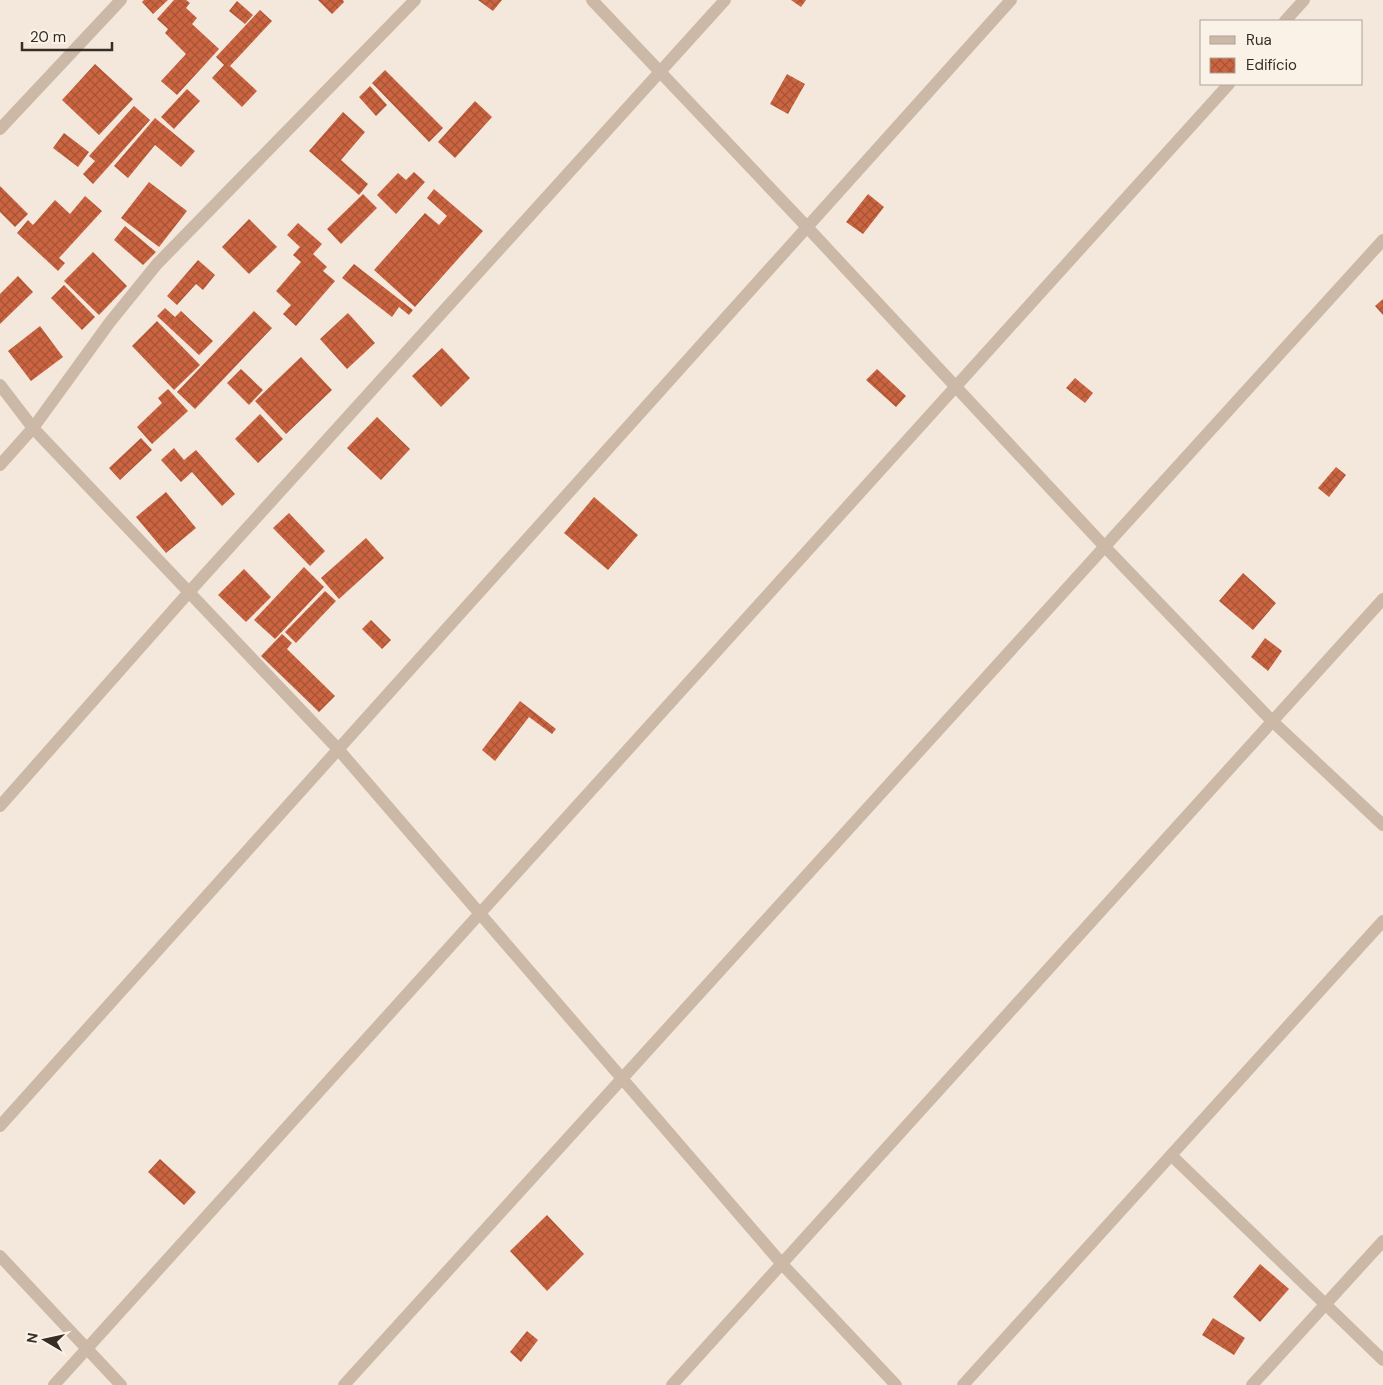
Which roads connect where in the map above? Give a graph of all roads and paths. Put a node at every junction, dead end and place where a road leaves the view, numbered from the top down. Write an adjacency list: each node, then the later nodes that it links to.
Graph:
1 (121, 0): 10 (street)
2 (415, 0): 15 (street)
3 (592, 0): 8 (street)
4 (725, 0): 8 (street)
5 (1011, 0): 11 (street)
6 (1304, 0): 7 (street)
7 (1286, 20)
8 (659, 72): 11 (street); 18 (street)
9 (1227, 85): 14 (street)
10 (0, 130)
11 (808, 227): 14 (street); 21 (street)
12 (1383, 240): 17 (street)
13 (0, 385): 15 (street)
14 (955, 387): 17 (street); 24 (street)
15 (33, 428): 16 (street); 18 (street)
16 (0, 465)
17 (1105, 547): 20 (street); 26 (street)
18 (190, 591): 21 (street); 22 (street)
19 (1383, 599): 20 (street)
20 (1272, 722): 23 (street); 31 (street)
21 (338, 749): 24 (street); 27 (street)
22 (0, 806)
23 (1383, 826)
24 (481, 912): 26 (street); 33 (street)
25 (1383, 921): 28 (street)
26 (623, 1078): 31 (street); 37 (street)
27 (0, 1126)
28 (1171, 1155): 32 (street); 40 (street)
29 (1383, 1241): 32 (street)
30 (0, 1256): 33 (street)
31 (782, 1264): 38 (street); 39 (street)
32 (1325, 1304): 34 (street); 41 (street)
33 (88, 1348): 35 (street); 36 (street)
34 (1383, 1360)
35 (54, 1385)
36 (121, 1385)
37 (344, 1385)
38 (672, 1385)
39 (896, 1385)
40 (962, 1385)
41 (1252, 1385)

